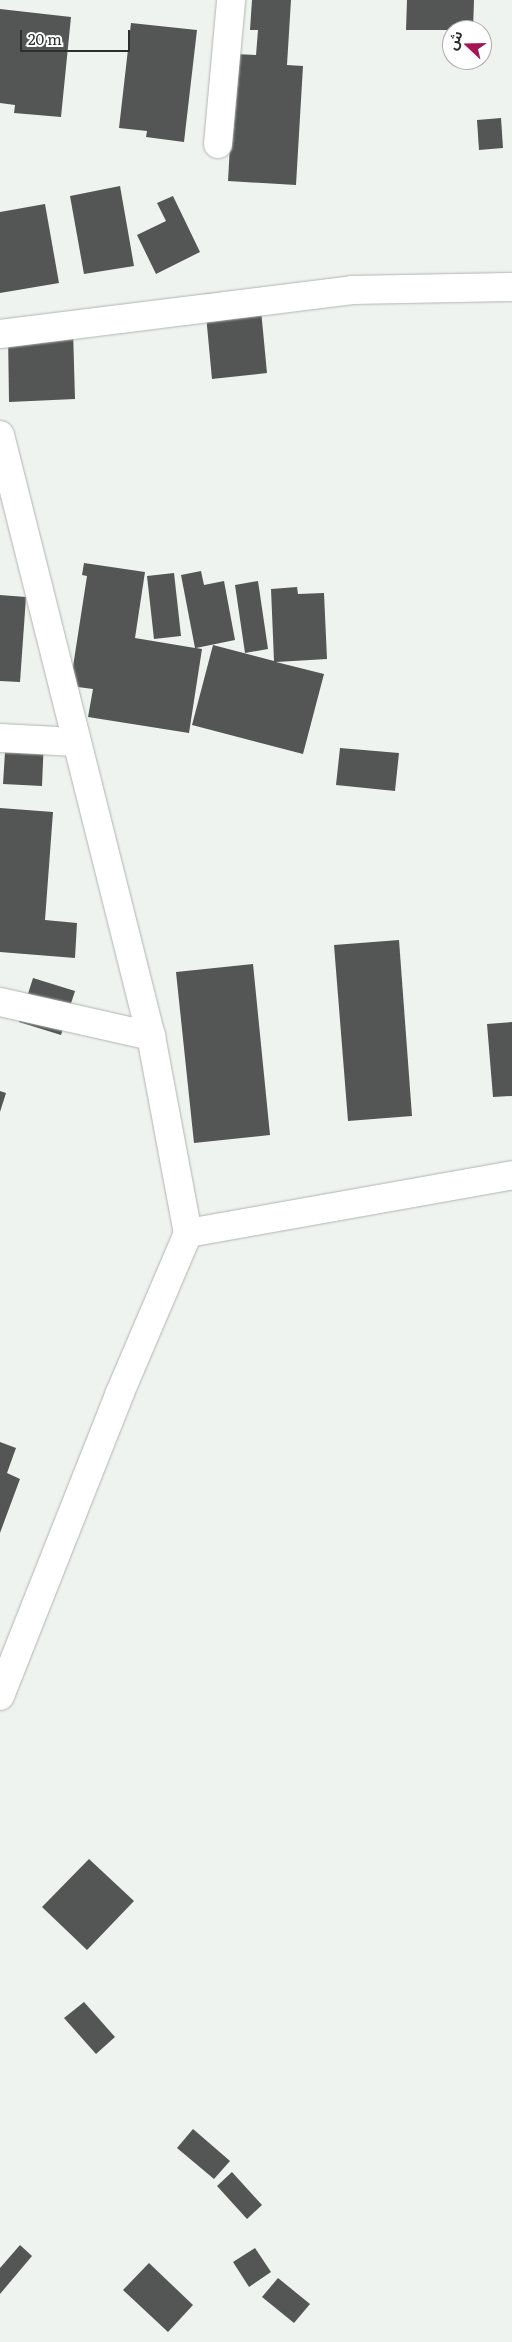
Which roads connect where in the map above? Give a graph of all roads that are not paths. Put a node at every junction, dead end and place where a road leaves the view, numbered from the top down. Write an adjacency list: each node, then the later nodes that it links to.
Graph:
1 (231, 0): 2 (street)
2 (218, 144)
3 (512, 287): 4 (street)
4 (0, 334)
5 (0, 435): 7 (street)
6 (0, 738): 7 (street)
7 (76, 742): 9 (street)
8 (0, 1002): 9 (street)
9 (151, 1036): 11 (street)
10 (512, 1175): 11 (street)
11 (188, 1233): 12 (street)
12 (0, 1696)

